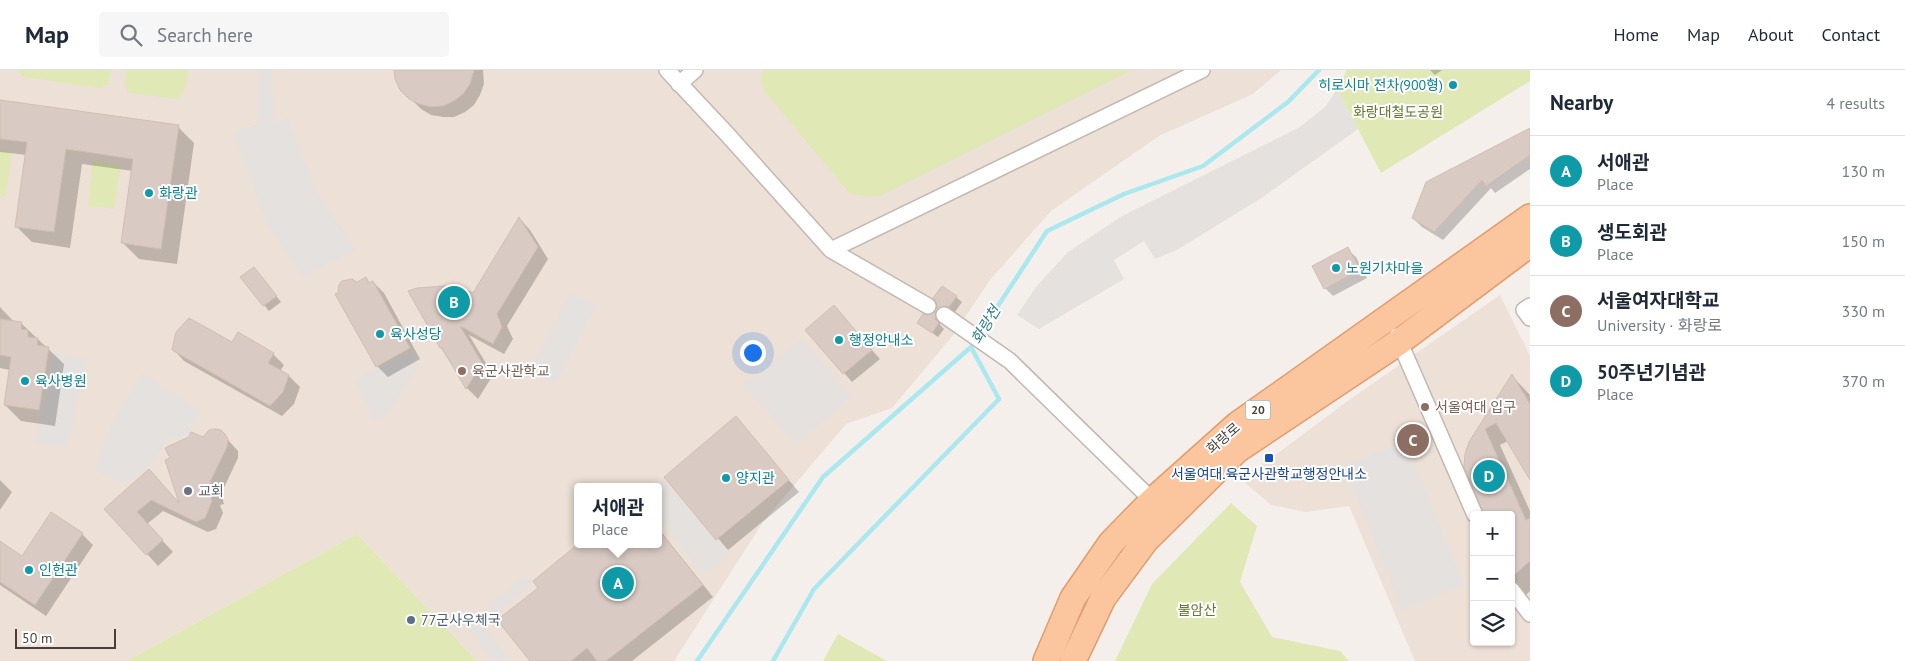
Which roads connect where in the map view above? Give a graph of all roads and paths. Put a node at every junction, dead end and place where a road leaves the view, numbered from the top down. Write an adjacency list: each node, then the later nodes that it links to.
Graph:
1 (667, 70): 4 (street)
2 (695, 70): 4 (street)
3 (1202, 70): 7 (street)
4 (679, 84): 7 (street)
5 (1530, 217): 12 (main road, 화랑로 / 20)
6 (1530, 244): 13 (main road, 화랑로 / 20)
7 (831, 250): 8 (street)
8 (928, 306)
9 (1530, 306): 11 (street)
10 (945, 316): 14 (street)
11 (1530, 318)
12 (1389, 319): 13 (street); 14 (main road, 화랑로 / 20)
13 (1400, 342): 14 (main road, 화랑로 / 20); 15 (street)
14 (1160, 509): 18 (main road, 화랑로 / 20); 19 (main road, 화랑로 / 20)
15 (1473, 511)
16 (1515, 594): 17 (street)
17 (1530, 614)
18 (1046, 661)
19 (1073, 661)

